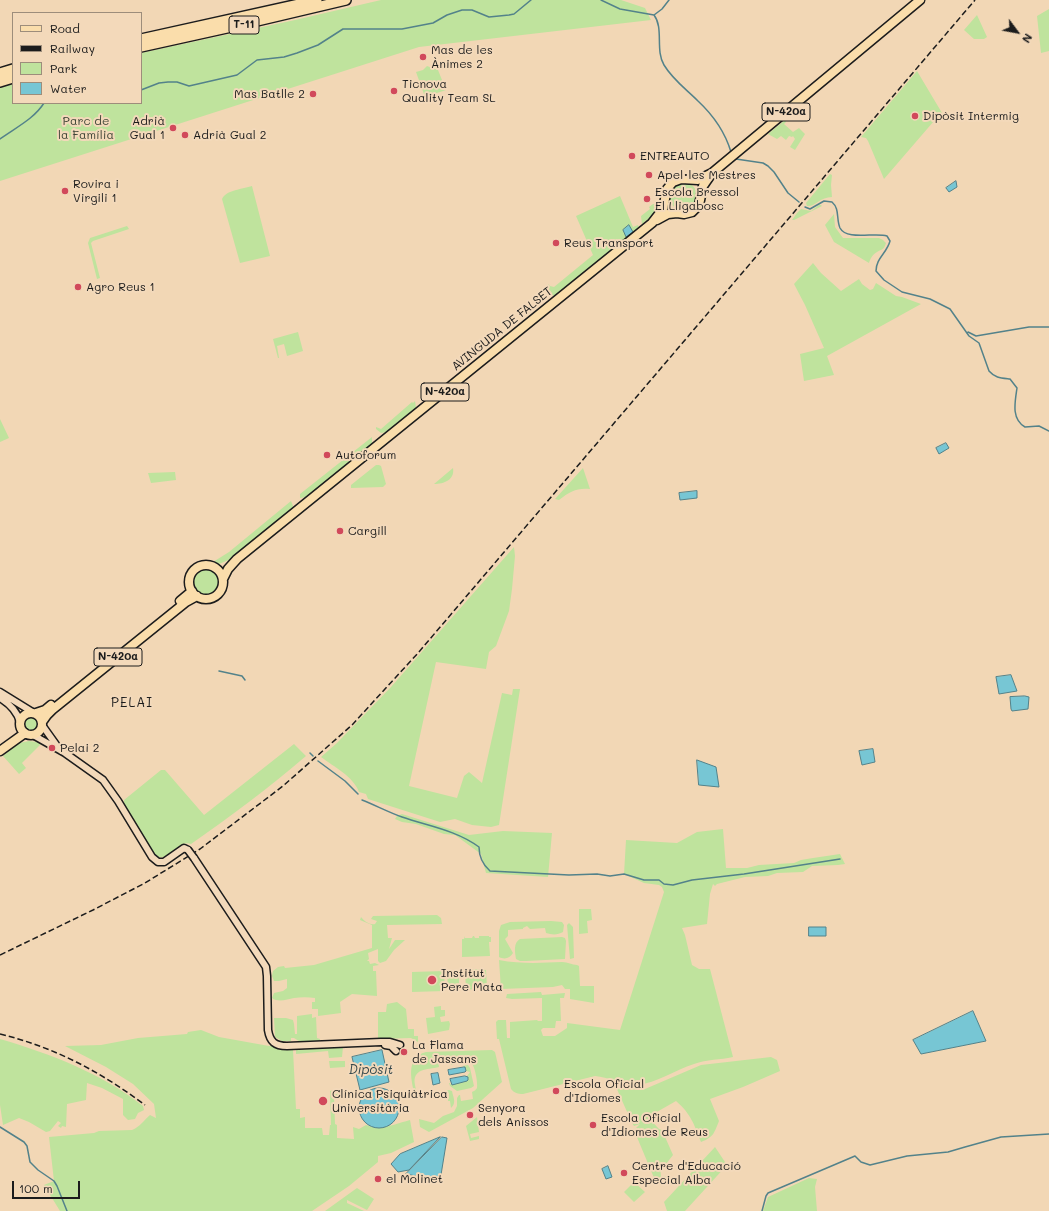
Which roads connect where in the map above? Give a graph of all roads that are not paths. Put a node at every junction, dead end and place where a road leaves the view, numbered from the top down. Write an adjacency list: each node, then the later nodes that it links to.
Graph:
1 (318, 0): 4 (highway, T-11)
2 (346, 0): 5 (highway, T-11)
3 (920, 0): 10 (main road, N-420a)
4 (142, 39)
5 (142, 47)
6 (12, 69): 7 (highway)
7 (0, 73)
8 (12, 78): 9 (highway)
9 (0, 82)
10 (712, 173): 11 (main road, N-420a); 12 (main road, N-420a)
11 (690, 180): 12 (main road); 13 (main road, N-420a)
12 (701, 195): 14 (main road, N-420a)
13 (666, 199): 14 (main road); 15 (main road, N-420a)
14 (677, 213): 15 (main road, N-420a)
15 (652, 223): 16 (main road, AVINGUDA DE FALSET / N-420a)
16 (237, 559): 17 (main road, AVINGUDA DE FALSET / N-420a); 18 (main road, AVINGUDA DE FALSET / N-420a)
17 (214, 567): 18 (main road); 19 (main road, N-420a)
18 (223, 579): 19 (main road, N-420a)
19 (194, 593): 22 (main road, N-420a); 23 (main road, N-420a)
20 (0, 692): 22 (street)
21 (0, 698): 24 (street)
22 (35, 713): 23 (main road); 24 (main road, N-420a)
23 (42, 724): 24 (main road, N-420a); 26 (street)
24 (25, 730): 25 (main road, N-420a); 26 (street); 27 (main road, N-420a)
25 (0, 746)
26 (59, 749): 28 (street, bridge)
27 (0, 752)
28 (378, 1042): 29 (street); 30 (street)
29 (400, 1045)
30 (396, 1051)

